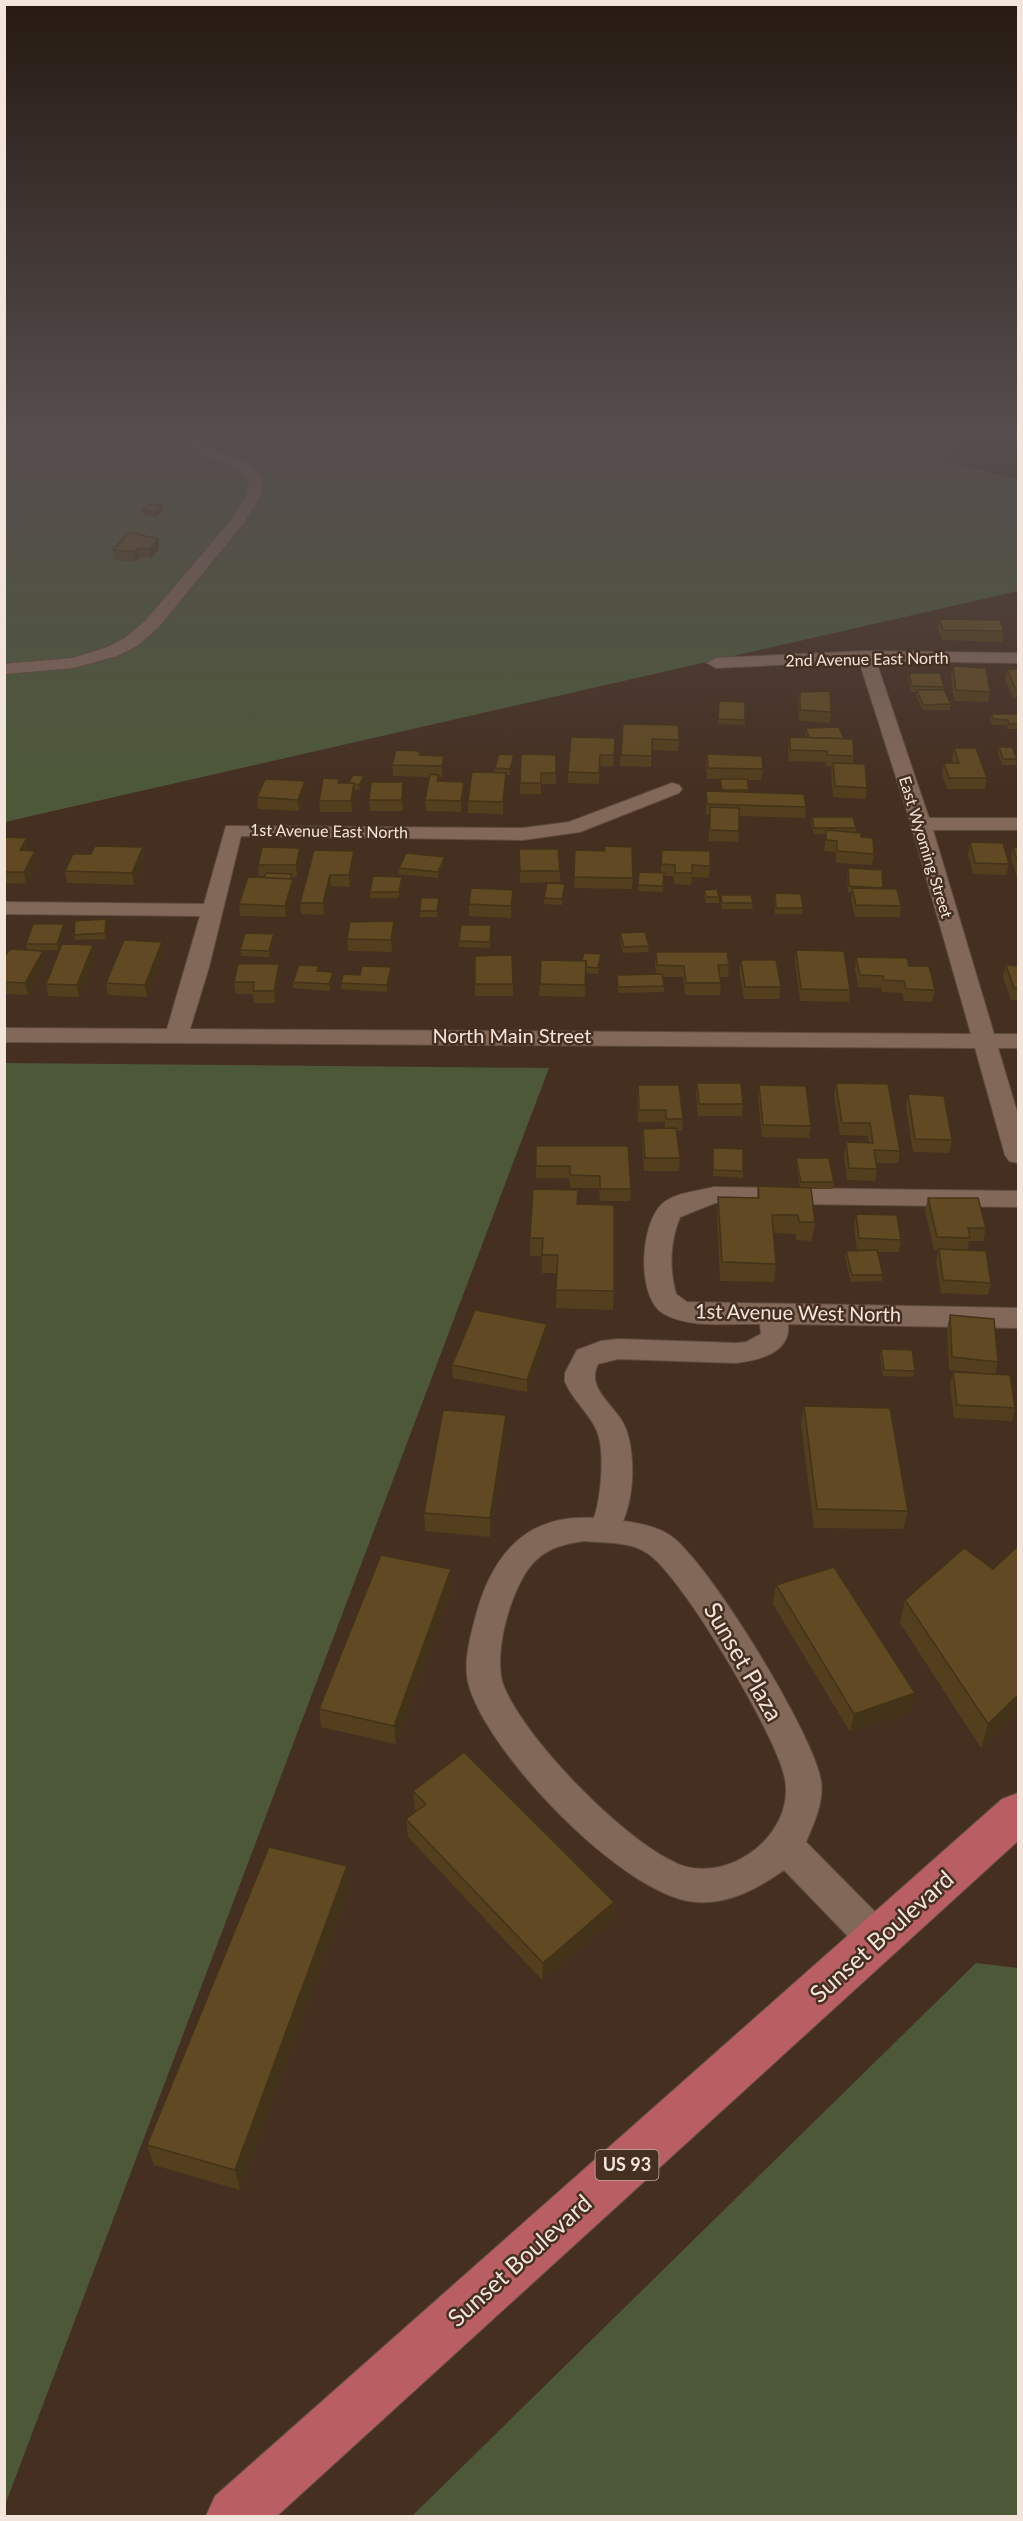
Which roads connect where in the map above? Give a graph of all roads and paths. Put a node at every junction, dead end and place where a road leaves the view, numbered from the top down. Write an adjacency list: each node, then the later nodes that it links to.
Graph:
1 (211, 554): 5 (street)
2 (866, 656): 3 (street, 2nd Avenue East North); 4 (street, 2nd Avenue East North); 7 (street, East Wyoming Street)
3 (1018, 658)
4 (716, 663)
5 (4, 669)
6 (672, 789): 10 (street, 1st Avenue East North)
7 (921, 824): 8 (street); 13 (street, East Wyoming Street)
8 (1018, 824)
9 (4, 908): 10 (street)
10 (213, 910): 12 (street)
11 (4, 1035): 12 (street, North Main Street)
12 (177, 1035): 13 (street, North Main Street)
13 (985, 1040): 14 (street, North Main Street); 15 (street, East Wyoming Street)
14 (1018, 1041)
15 (1018, 1155)
16 (1018, 1199): 17 (street, 1st Avenue West North)
17 (773, 1314): 18 (street, 1st Avenue West North); 19 (street)
18 (1018, 1318)
19 (603, 1530): 21 (street, Sunset Plaza); 21 (street, Sunset Plaza)
20 (1018, 1813): 22 (main road, Sunset Boulevard / US 93)
21 (784, 1846): 22 (street)
22 (878, 1941): 23 (main road, Sunset Boulevard / US 93)
23 (243, 2514)

